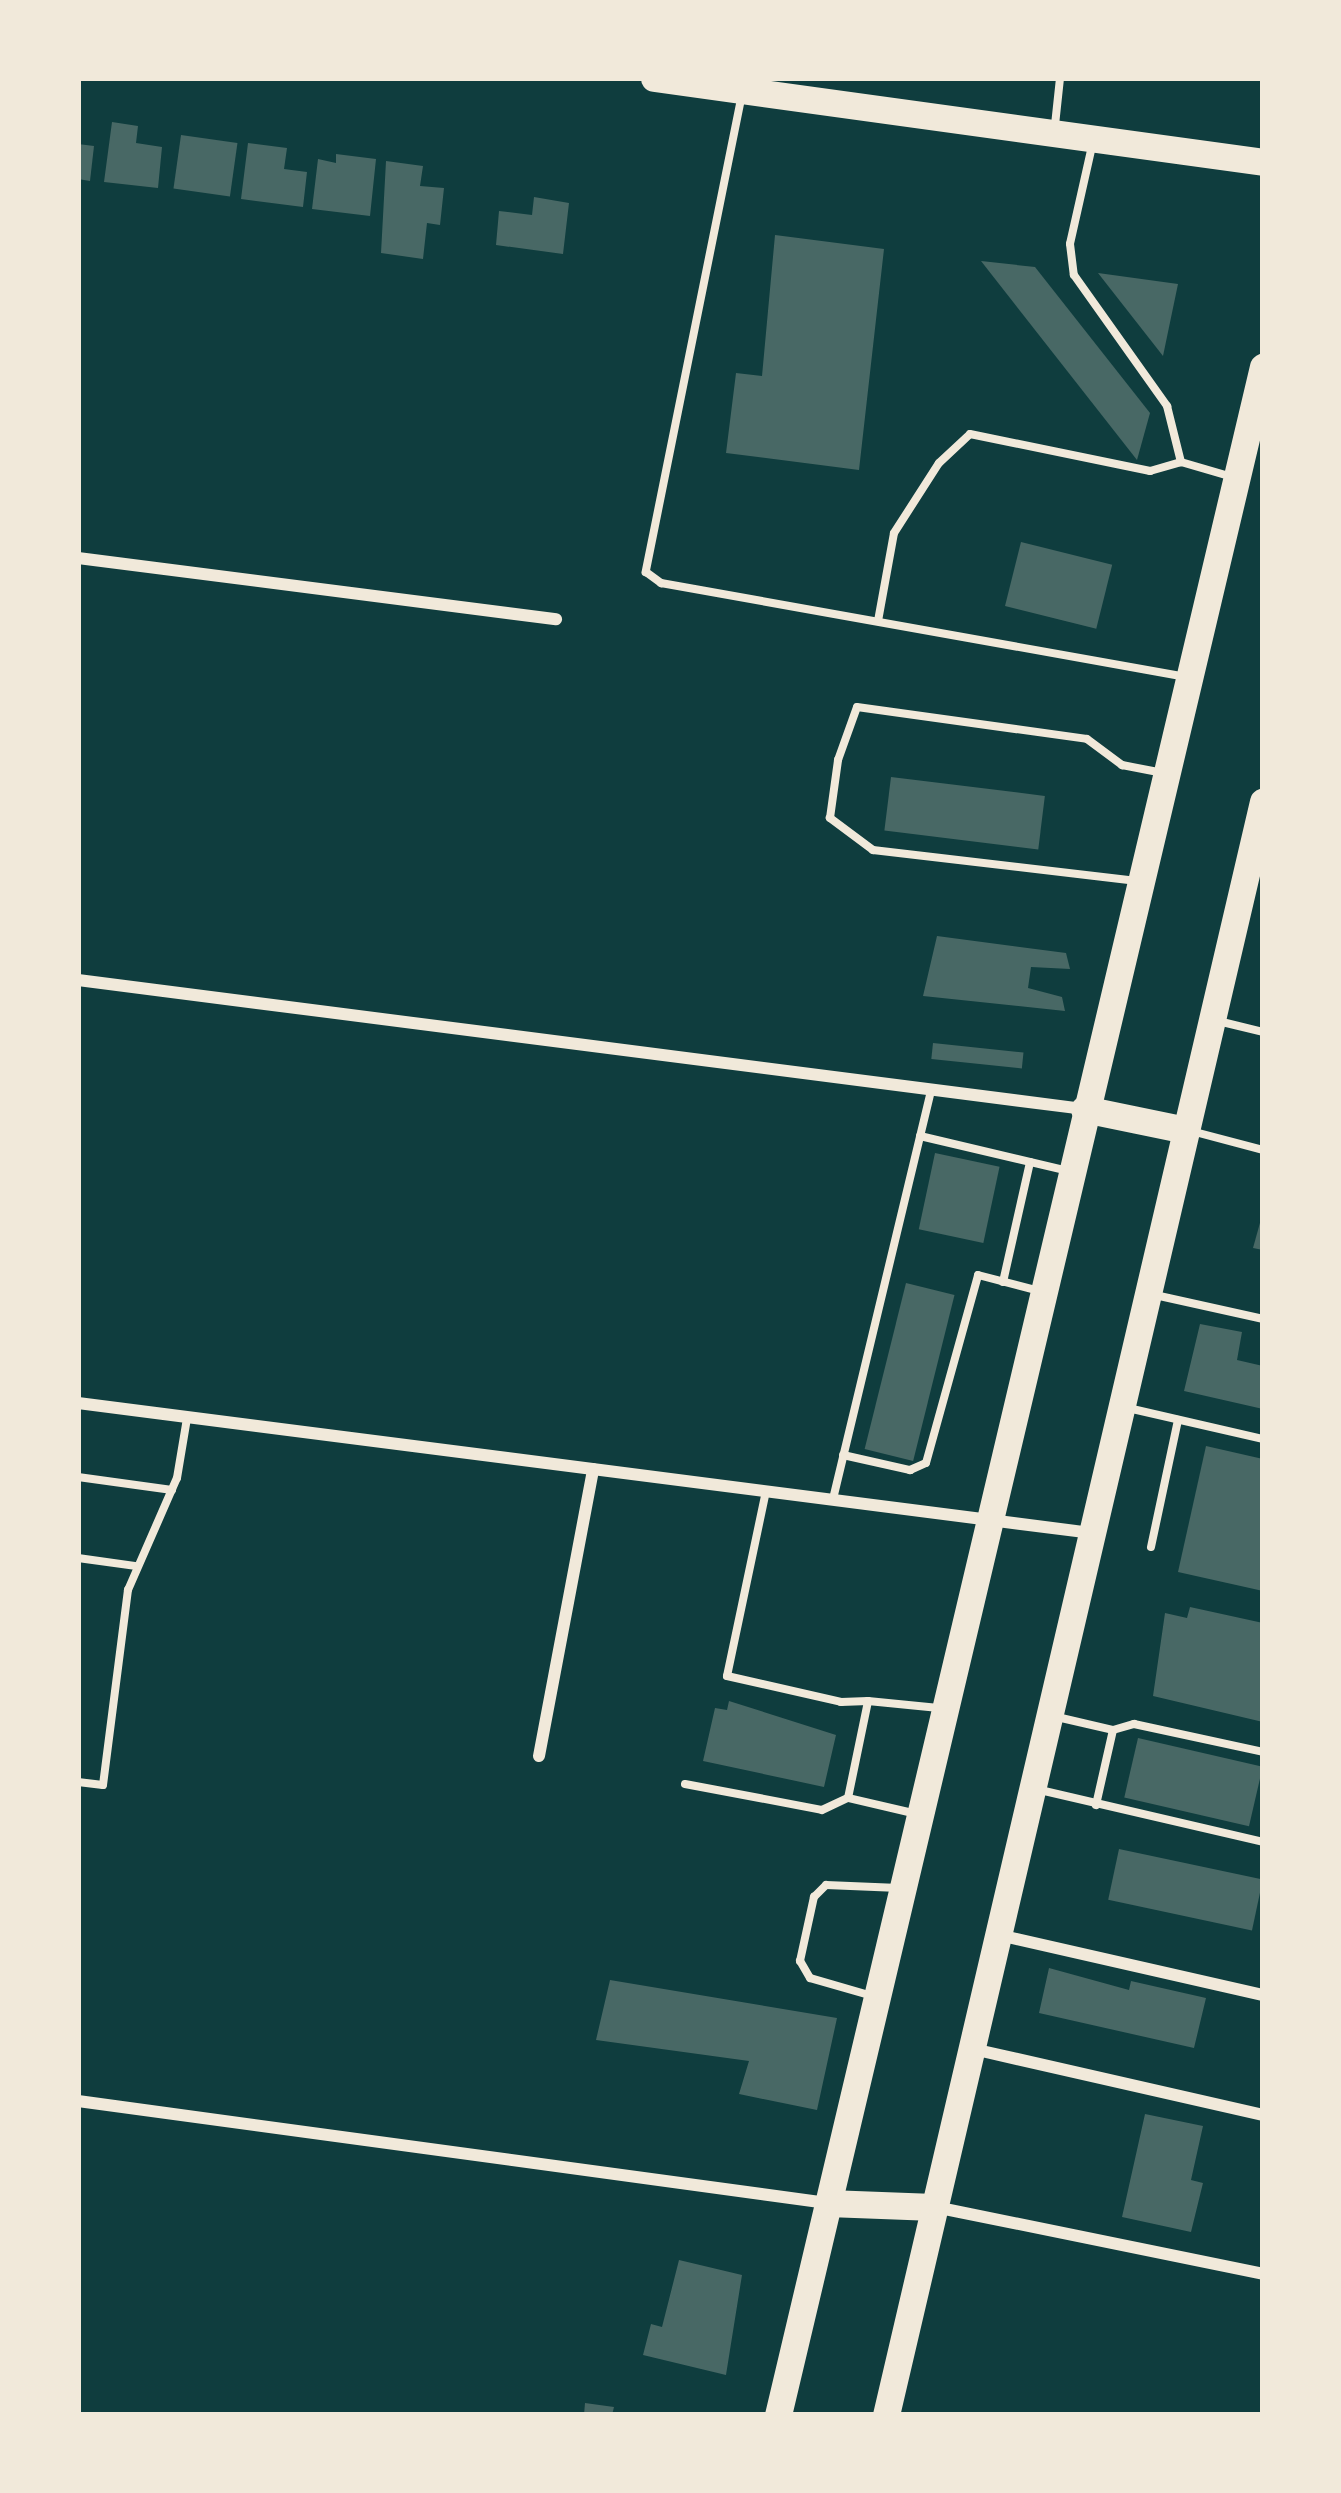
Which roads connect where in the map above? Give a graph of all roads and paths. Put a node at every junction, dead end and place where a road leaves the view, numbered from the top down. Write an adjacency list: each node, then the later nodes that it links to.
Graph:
1 (654, 78): 3 (main road)
2 (1060, 78): 4 (lane)
3 (754, 87): 4 (main road); 12 (lane)
4 (1054, 133): 5 (main road)
5 (1093, 138): 6 (main road); 8 (lane)
6 (1263, 162)
7 (1263, 367): 9 (main road)
8 (1181, 462): 9 (lane); 12 (lane)
9 (1236, 478): 13 (main road)
10 (78, 558): 11 (street)
11 (556, 619)
12 (878, 621): 13 (lane)
13 (1188, 678): 14 (main road)
14 (1165, 774): 17 (main road); 17 (lane)
15 (1263, 801): 16 (main road)
16 (1257, 850): 19 (main road)
17 (1139, 881): 22 (main road)
18 (78, 980): 21 (street)
19 (1214, 1021): 20 (lane); 23 (main road)
20 (1263, 1032)
21 (931, 1090): 22 (street); 24 (lane)
22 (1084, 1109): 23 (main road); 27 (main road)
23 (1186, 1130): 25 (lane); 30 (main road)
24 (920, 1136): 26 (lane); 37 (lane)
25 (1263, 1150)
26 (1030, 1162): 27 (lane); 28 (lane)
27 (1070, 1171): 29 (main road)
28 (1003, 1282): 29 (lane); 37 (lane)
29 (1042, 1291): 43 (main road)
30 (1148, 1293): 31 (lane); 33 (main road)
31 (1263, 1319)
32 (78, 1403): 34 (street)
33 (1121, 1407): 35 (lane); 44 (main road)
34 (187, 1418): 38 (street); 40 (lane)
35 (1178, 1420): 36 (lane); 45 (lane)
36 (1263, 1439)
37 (844, 1455): 42 (lane)
38 (592, 1469): 41 (street); 53 (street)
39 (78, 1477): 40 (lane)
40 (172, 1490): 47 (lane)
41 (766, 1491): 42 (street); 48 (lane)
42 (833, 1500): 43 (street)
43 (987, 1520): 44 (street); 49 (main road)
44 (1092, 1533): 50 (main road)
45 (1151, 1547)
46 (78, 1558): 47 (lane)
47 (136, 1566): 54 (lane)
48 (868, 1701): 49 (lane); 57 (lane)
49 (943, 1708): 59 (main road)
50 (1050, 1716): 51 (lane); 56 (main road)
51 (1114, 1730): 52 (lane); 58 (lane)
52 (1263, 1752)
53 (539, 1756)
54 (78, 1782)
55 (685, 1784): 57 (lane)
56 (1033, 1788): 58 (lane); 62 (main road)
57 (848, 1798): 59 (lane)
58 (1096, 1804): 60 (lane)
59 (918, 1814): 61 (main road)
60 (1263, 1842)
61 (901, 1888): 64 (main road); 64 (lane)
62 (999, 1935): 63 (street); 65 (main road)
63 (1263, 1995)
64 (875, 1997): 68 (main road)
65 (971, 2049): 67 (street); 69 (main road)
66 (78, 2101): 68 (street)
67 (1263, 2115)
68 (828, 2203): 69 (main road); 71 (main road)
69 (934, 2207): 70 (street); 72 (main road)
70 (1263, 2274)
71 (778, 2415)
72 (886, 2415)

